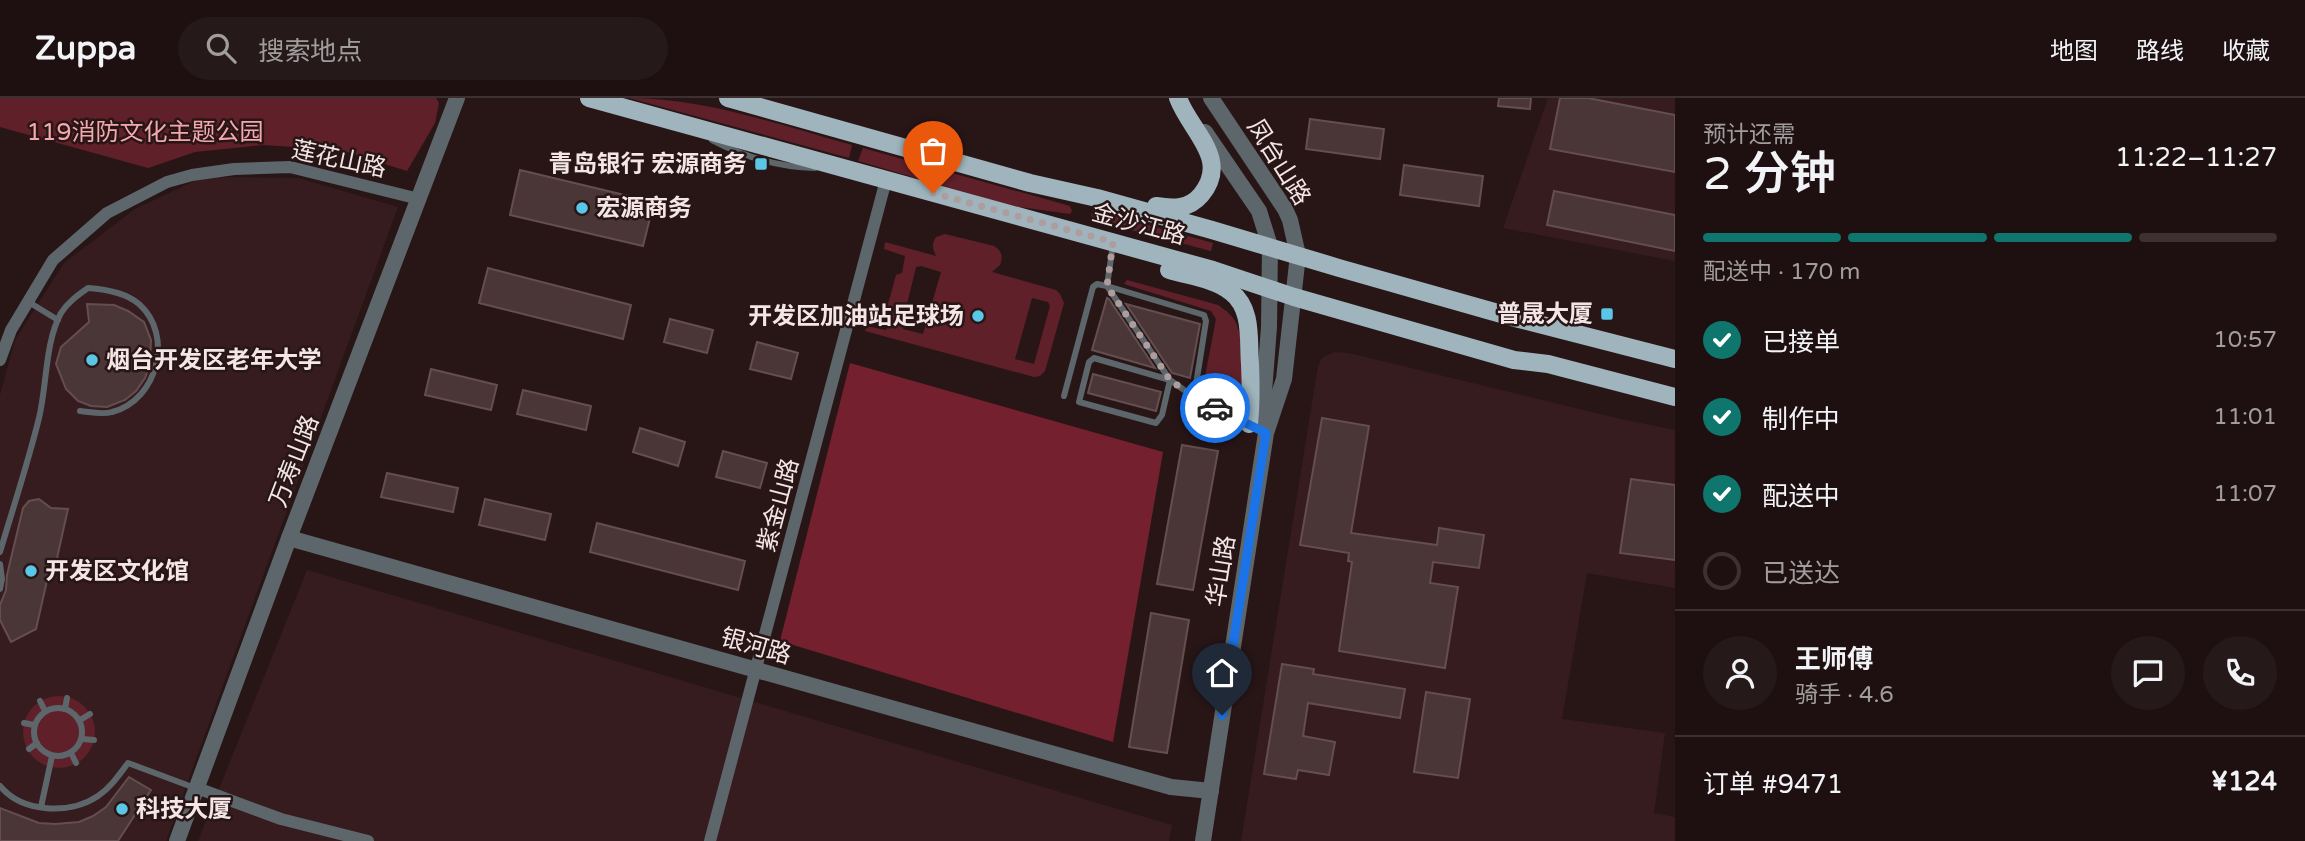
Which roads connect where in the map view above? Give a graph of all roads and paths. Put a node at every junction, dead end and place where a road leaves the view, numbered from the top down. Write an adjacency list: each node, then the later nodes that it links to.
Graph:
1 (457, 98): 8 (street, 万寿山路)
2 (589, 98): 6 (main road, 金沙江路)
3 (728, 98): 7 (main road, 金沙江路)
4 (1180, 98): 7 (main road); 10 (street, 凤台山路)
5 (1211, 98): 11 (street, 凤台山路)
6 (886, 180): 9 (main road, 金沙江路); 30 (street, 紫金山路)
7 (1097, 198): 10 (main road, 金沙江路)
8 (419, 199): 15 (street, 莲花山路); 26 (street, 万寿山路)
9 (1113, 242): 12 (lane); 13 (main road, 金沙江路); 24 (main road)
10 (1270, 246): 11 (main road, 金沙江路); 13 (street, 凤台山路)
11 (1298, 255): 14 (street, 凤台山路); 18 (main road, 金沙江路)
12 (1107, 286): 19 (lane); 20 (lane); 21 (lane)
13 (1269, 289): 14 (main road, 金沙江路); 25 (street, 凤台山路)
14 (1294, 297): 22 (main road, 金沙江路); 25 (street, 凤台山路)
15 (27, 301): 16 (lane); 17 (street, 莲花山路)
16 (58, 320): 23 (lane); 27 (lane)
17 (1, 353)
18 (1675, 359)
19 (1170, 380): 19 (lane); 21 (lane)
20 (1064, 396)
21 (1194, 397): 24 (lane)
22 (1675, 397)
23 (80, 411)
24 (1249, 425): 25 (lane)
25 (1266, 433): 48 (street, 华山路)
26 (289, 538): 30 (street, 银河路); 47 (street, 万寿山路)
27 (0, 552)
28 (0, 564): 29 (lane)
29 (0, 589)
30 (755, 669): 48 (street, 银河路); 52 (street, 紫金山路)
31 (67, 698): 33 (lane)
32 (40, 701): 34 (lane)
33 (65, 709): 34 (lane); 36 (lane)
34 (45, 711): 38 (lane)
35 (90, 714): 36 (lane)
36 (79, 720): 39 (lane)
37 (24, 723): 38 (lane)
38 (34, 725): 41 (lane)
39 (82, 738): 40 (lane); 43 (lane)
40 (94, 740)
41 (37, 743): 42 (lane); 44 (lane)
42 (29, 749)
43 (71, 752): 44 (lane); 45 (lane)
44 (52, 756): 49 (lane)
45 (76, 764)
46 (0, 786): 49 (lane)
47 (197, 788): 49 (lane); 50 (street, 万寿山路); 51 (street)
48 (1211, 791): 53 (street, 华山路)
49 (41, 807)
50 (177, 841)
51 (368, 841)
52 (710, 841)
53 (1203, 841)

